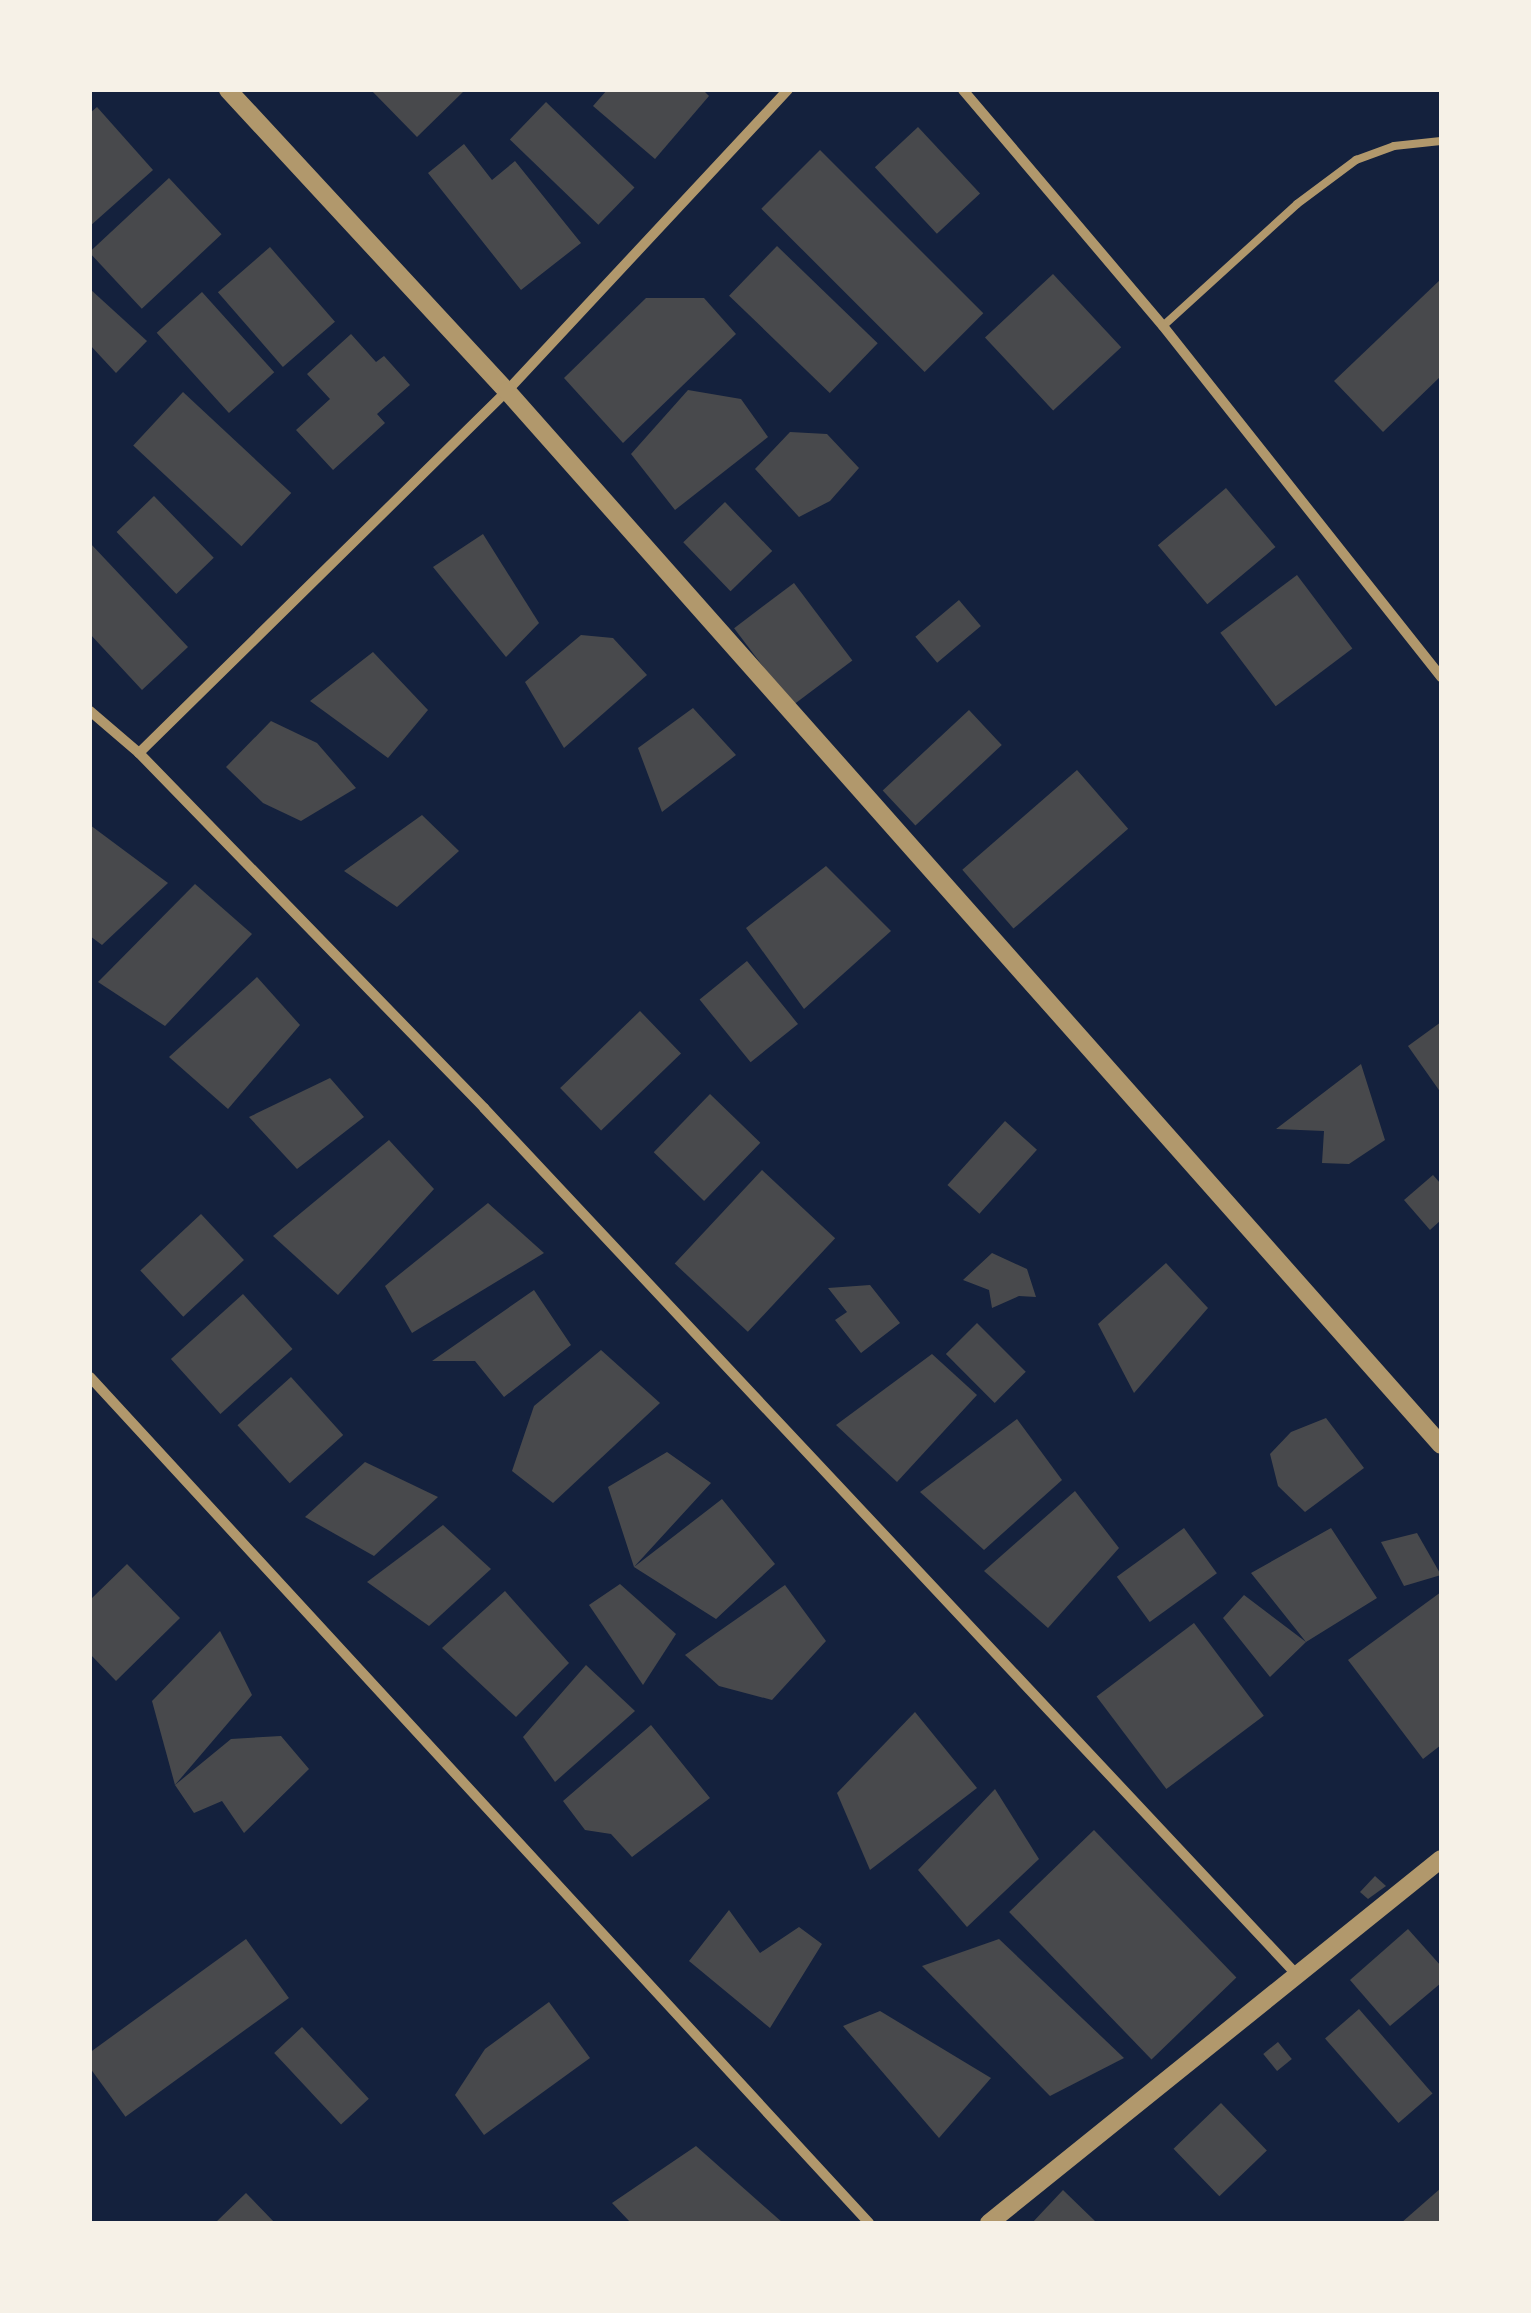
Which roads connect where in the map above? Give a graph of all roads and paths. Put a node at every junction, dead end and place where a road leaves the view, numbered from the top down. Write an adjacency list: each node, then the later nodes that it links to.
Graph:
1 (228, 90): 6 (street)
2 (788, 90): 6 (street)
3 (963, 90): 5 (street)
4 (1441, 141): 5 (lane)
5 (1163, 326): 7 (street)
6 (507, 391): 9 (street); 11 (street)
7 (1441, 677)
8 (90, 711): 9 (street)
9 (139, 753): 13 (street)
10 (90, 1376): 14 (street)
11 (1441, 1445)
12 (1441, 1858): 13 (street)
13 (1298, 1976): 15 (street)
14 (869, 2223)
15 (989, 2223)

